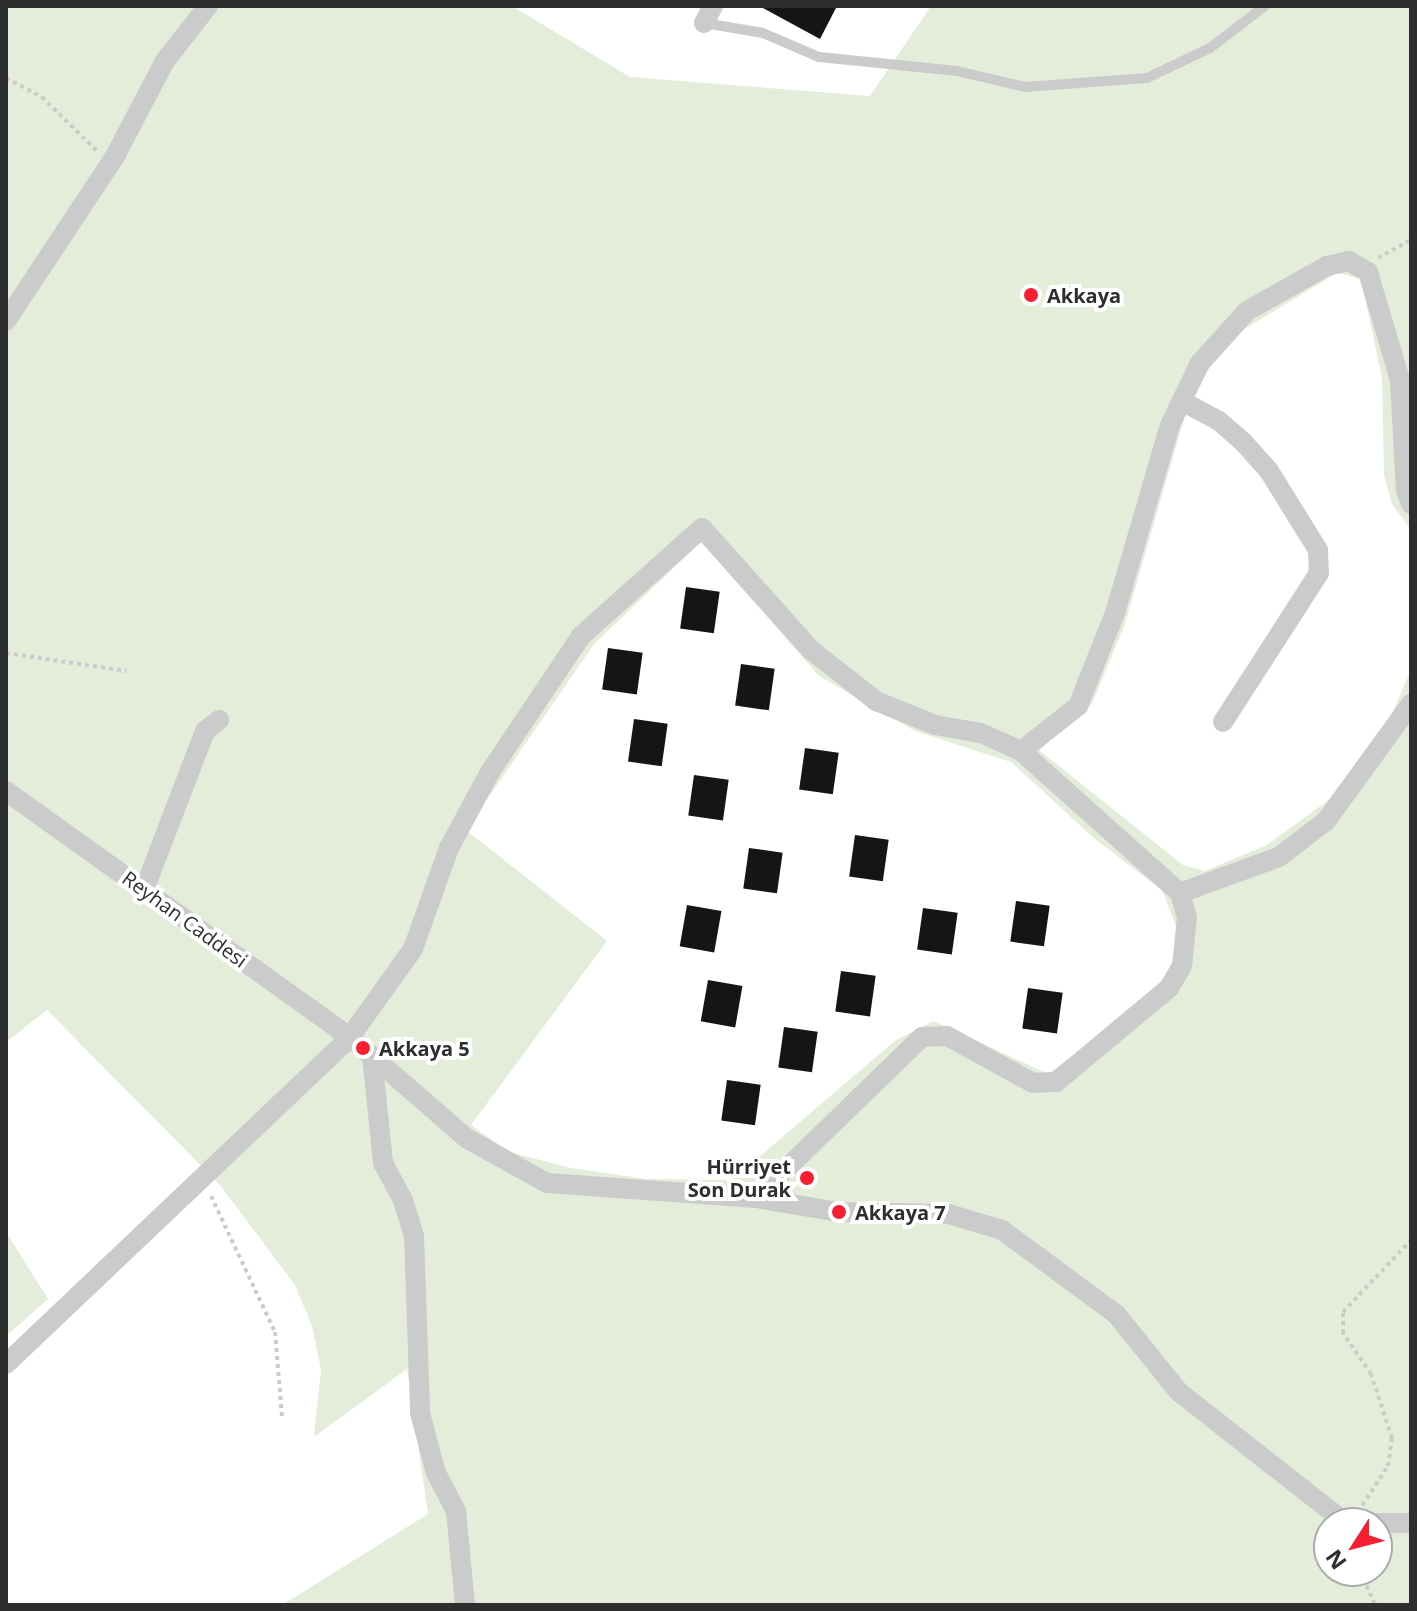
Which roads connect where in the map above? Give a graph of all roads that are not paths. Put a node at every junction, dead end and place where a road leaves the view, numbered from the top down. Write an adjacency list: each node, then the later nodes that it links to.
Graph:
1 (208, 6): 4 (street)
2 (1265, 6): 3 (lane)
3 (708, 15)
4 (6, 321)
5 (1182, 401): 6 (street); 9 (street); 10 (street)
6 (1411, 504)
7 (1411, 704): 13 (street)
8 (219, 720): 12 (street)
9 (1223, 722)
10 (1021, 751): 13 (street); 14 (street)
11 (6, 791): 12 (street, Reyhan Caddesi)
12 (144, 890): 14 (street, Reyhan Caddesi)
13 (1180, 893): 15 (street)
14 (362, 1047): 15 (street, Reyhan Caddesi); 16 (street); 18 (street)
15 (756, 1198): 17 (street, Reyhan Caddesi)
16 (6, 1364)
17 (1326, 1507)
18 (465, 1605)

